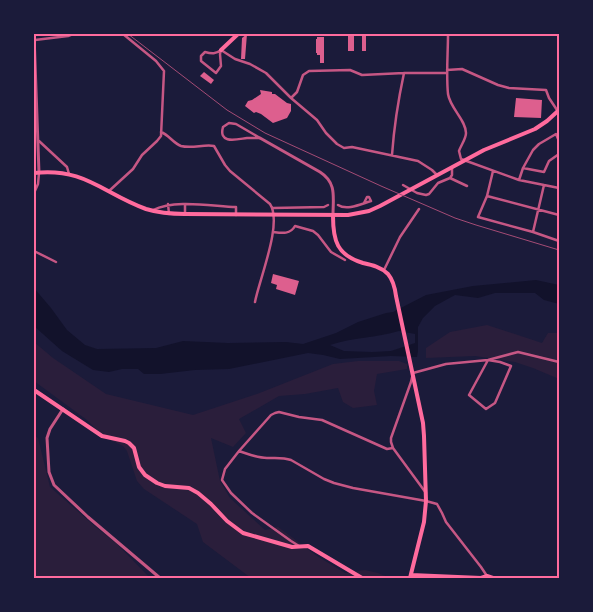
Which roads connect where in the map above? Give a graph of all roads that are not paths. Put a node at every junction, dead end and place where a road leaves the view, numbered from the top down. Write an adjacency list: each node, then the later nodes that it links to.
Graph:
1 (34, 34): 6 (street)
2 (72, 34): 6 (street)
3 (123, 34): 12 (street)
4 (238, 34): 7 (main road)
5 (448, 34): 8 (street)
6 (34, 40): 16 (street)
7 (222, 50): 7 (street); 10 (street)
8 (447, 71): 9 (street); 11 (street); 20 (street)
9 (404, 73): 10 (street); 19 (street)
10 (291, 98): 19 (street)
11 (559, 112): 20 (main road)
12 (161, 132): 34 (street); 42 (street)
13 (251, 133): 14 (street); 14 (street); 15 (street)
14 (250, 138): 15 (street)
15 (260, 138): 51 (street)
16 (39, 141): 25 (street); 26 (street)
17 (559, 141): 22 (street)
18 (559, 154): 22 (street)
19 (392, 156): 27 (street)
20 (464, 161): 21 (main road); 23 (street)
21 (452, 168): 27 (main road); 28 (street)
22 (524, 168): 29 (street)
23 (493, 171): 29 (street); 36 (street)
24 (34, 173): 25 (main road)
25 (40, 173): 26 (main road); 35 (street)
26 (69, 174): 34 (main road)
27 (437, 176): 51 (main road)
28 (450, 178): 30 (street); 32 (street)
29 (519, 180): 31 (street)
30 (403, 185)
31 (544, 185): 33 (street); 45 (street)
32 (467, 186)
33 (559, 188)
34 (109, 191): 44 (main road)
35 (34, 193)
36 (487, 196): 45 (street); 53 (street)
37 (364, 203): 41 (street)
38 (168, 204): 39 (street); 44 (street); 46 (street)
39 (185, 204): 47 (street); 48 (street)
40 (328, 205): 42 (street)
41 (338, 205)
42 (273, 208): 49 (street)
43 (419, 209): 58 (street)
44 (152, 210): 46 (main road)
45 (538, 210): 50 (street); 53 (street)
46 (169, 214): 47 (main road)
47 (185, 214): 48 (main road)
48 (236, 215): 49 (main road)
49 (273, 215): 51 (main road); 52 (street)
50 (559, 215)
51 (333, 216): 58 (main road)
52 (273, 232): 56 (street); 59 (street)
53 (533, 232): 54 (street)
54 (559, 241)
55 (34, 251): 57 (street)
56 (345, 260)
57 (56, 262)
58 (384, 270): 62 (main road)
59 (255, 302)
60 (488, 360): 60 (street); 61 (street); 62 (street)
61 (559, 362)
62 (413, 373): 65 (street); 67 (main road)
63 (34, 390): 64 (main road)
64 (63, 409): 69 (main road); 72 (street)
65 (393, 448): 66 (street); 67 (street)
66 (239, 451): 68 (street); 69 (street)
67 (426, 494): 68 (main road)
68 (426, 501): 70 (street); 71 (main road)
69 (299, 546): 73 (main road)
70 (487, 576): 71 (main road); 74 (main road)
71 (411, 577)
72 (160, 578)
73 (362, 578)
74 (493, 578)

